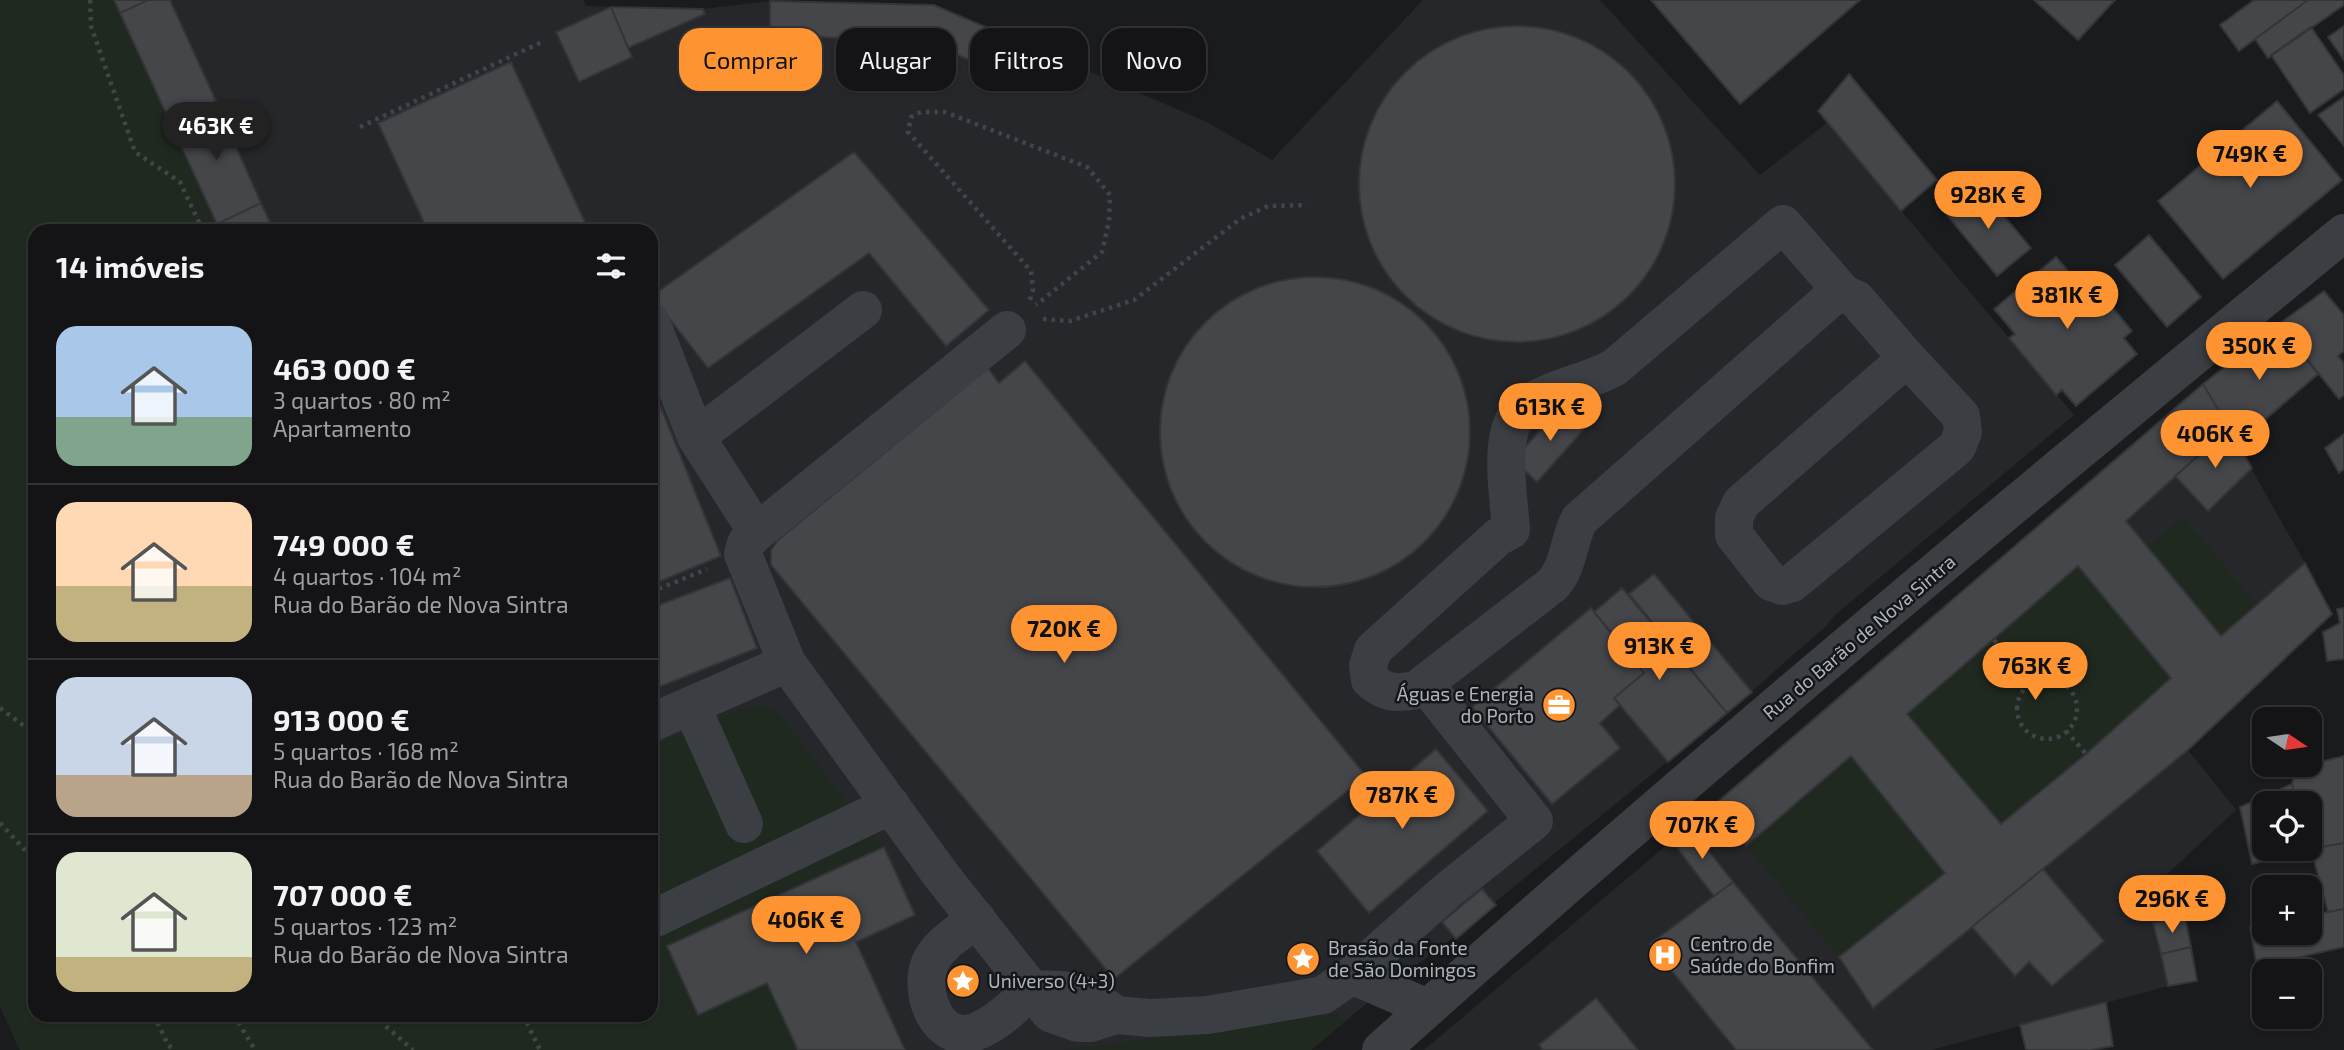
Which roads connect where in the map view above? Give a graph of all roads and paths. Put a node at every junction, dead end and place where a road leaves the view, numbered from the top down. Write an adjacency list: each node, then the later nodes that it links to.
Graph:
1 (90, 0): 5 (path)
2 (542, 42): 3 (path)
3 (360, 127)
4 (1307, 205): 9 (path)
5 (200, 224)
6 (2344, 233): 33 (street, Rua do Barão de Nova Sintra)
7 (1844, 294): 11 (street); 18 (street); 18 (street)
8 (863, 310): 12 (street)
9 (1016, 322): 9 (path); 13 (street)
10 (658, 340): 12 (street)
11 (1907, 358): 11 (street)
12 (696, 437): 13 (street)
13 (750, 543): 14 (path); 16 (street)
14 (658, 589)
15 (1994, 640): 17 (path)
16 (787, 663): 19 (street); 25 (street)
17 (2032, 683): 23 (path); 23 (path)
18 (1425, 684): 31 (street)
19 (691, 705): 21 (street); 27 (street)
20 (0, 708): 22 (path)
21 (658, 720)
22 (28, 729)
23 (2066, 731): 24 (path)
24 (2086, 754)
25 (891, 805): 29 (street); 30 (street)
26 (0, 823): 28 (path)
27 (744, 824)
28 (28, 853)
29 (658, 917)
30 (977, 919): 32 (street); 32 (street)
31 (1352, 975): 32 (street); 33 (street)
32 (1032, 990)
33 (1427, 1008): 42 (street, Rua do Barão de Nova Sintra)
34 (157, 1022): 38 (path)
35 (238, 1022): 39 (path)
36 (381, 1022): 40 (path)
37 (526, 1022): 41 (path)
38 (174, 1050)
39 (255, 1050)
40 (413, 1050)
41 (540, 1050)
42 (1381, 1050)

